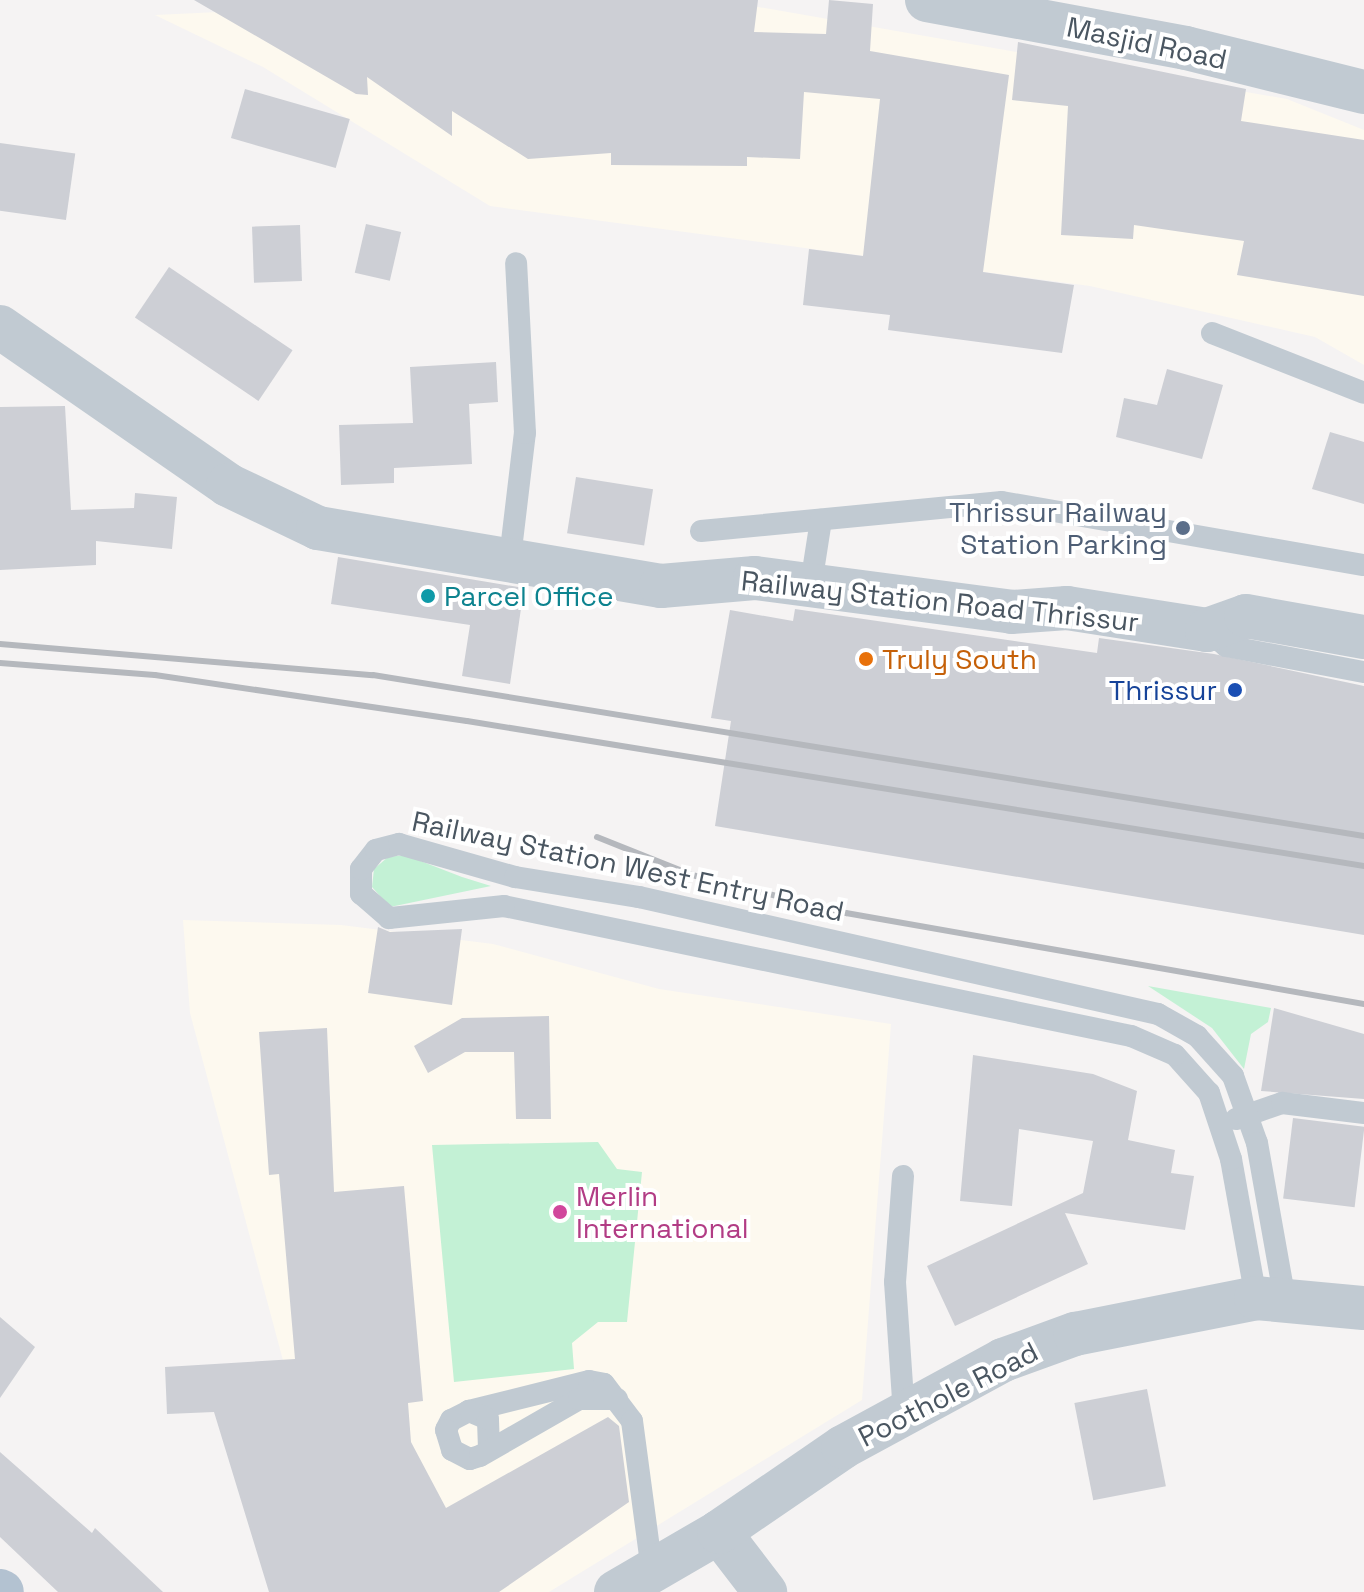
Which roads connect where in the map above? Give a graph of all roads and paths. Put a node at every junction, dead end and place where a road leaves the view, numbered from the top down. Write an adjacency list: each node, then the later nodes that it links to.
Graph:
1 (927, 0): 2 (street, Masjid Road)
2 (1081, 14): 3 (street, Masjid Road)
3 (1364, 92)
4 (516, 263): 10 (lane)
5 (0, 327): 10 (street, Railway Station Road Thrissur)
6 (1212, 333): 7 (lane)
7 (1364, 393)
8 (821, 520): 9 (lane); 11 (lane); 12 (lane)
9 (701, 531)
10 (510, 558): 12 (street, Railway Station Road Thrissur)
11 (1364, 565)
12 (811, 584): 13 (street, Railway Station Road Thrissur)
13 (1207, 630): 14 (street, Railway Station Road Thrissur); 15 (lane)
14 (1364, 637)
15 (1364, 672)
16 (1364, 1113): 17 (lane)
17 (1247, 1115): 18 (lane); 18 (lane, Railway Station West Entry Road); 20 (lane, Railway Station West Entry Road)
18 (1220, 1125): 20 (lane, Railway Station West Entry Road)
19 (903, 1176): 24 (lane)
20 (1271, 1299): 21 (street, Poothole Road); 24 (street, Poothole Road)
21 (1364, 1308)
22 (621, 1400): 23 (lane); 25 (lane); 27 (lane)
23 (469, 1411): 25 (lane); 25 (lane)
24 (904, 1414): 26 (street, Poothole Road)
25 (489, 1449)
26 (719, 1532): 27 (street, Poothole Road); 28 (street)
27 (634, 1581)
28 (765, 1592)

